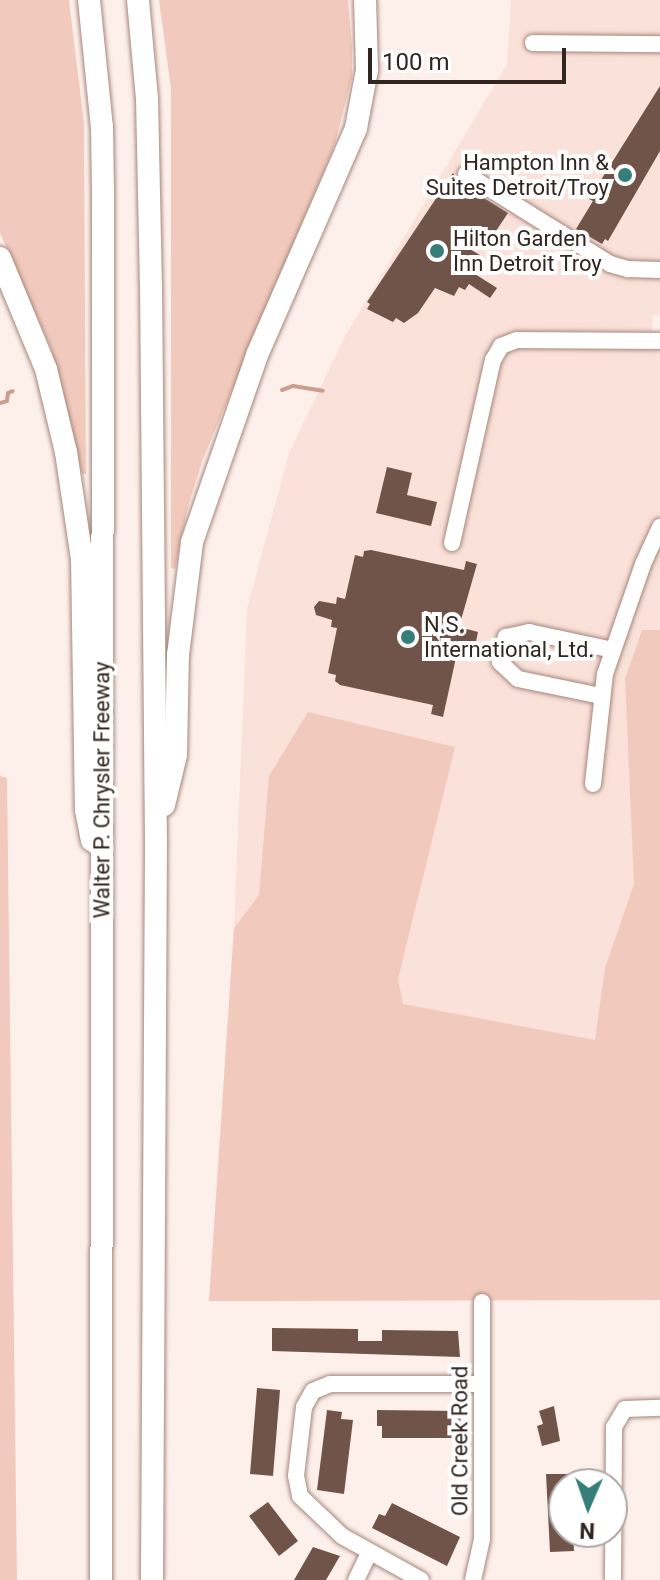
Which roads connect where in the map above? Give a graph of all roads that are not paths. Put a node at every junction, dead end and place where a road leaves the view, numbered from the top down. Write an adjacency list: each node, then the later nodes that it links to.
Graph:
1 (89, 0): 16 (highway, Walter P. Chrysler Freeway)
2 (138, 0): 15 (highway)
3 (365, 0): 15 (highway)
4 (533, 43): 5 (street)
5 (660, 44)
6 (466, 174): 8 (street)
7 (0, 258): 16 (highway)
8 (660, 270)
9 (660, 341): 11 (street)
10 (660, 524): 12 (street)
11 (452, 543)
12 (613, 650): 13 (street); 13 (street)
13 (601, 696): 14 (street)
14 (593, 784)
15 (156, 842): 22 (highway)
16 (102, 893): 21 (highway, Walter P. Chrysler Freeway)
17 (482, 1302): 18 (street, Old Creek Road)
18 (482, 1384): 20 (street); 25 (street, Old Creek Road)
19 (660, 1408): 26 (street)
20 (369, 1553): 23 (street); 24 (street)
21 (101, 1580)
22 (152, 1580)
23 (356, 1580)
24 (421, 1580)
25 (473, 1580)
26 (613, 1580)

